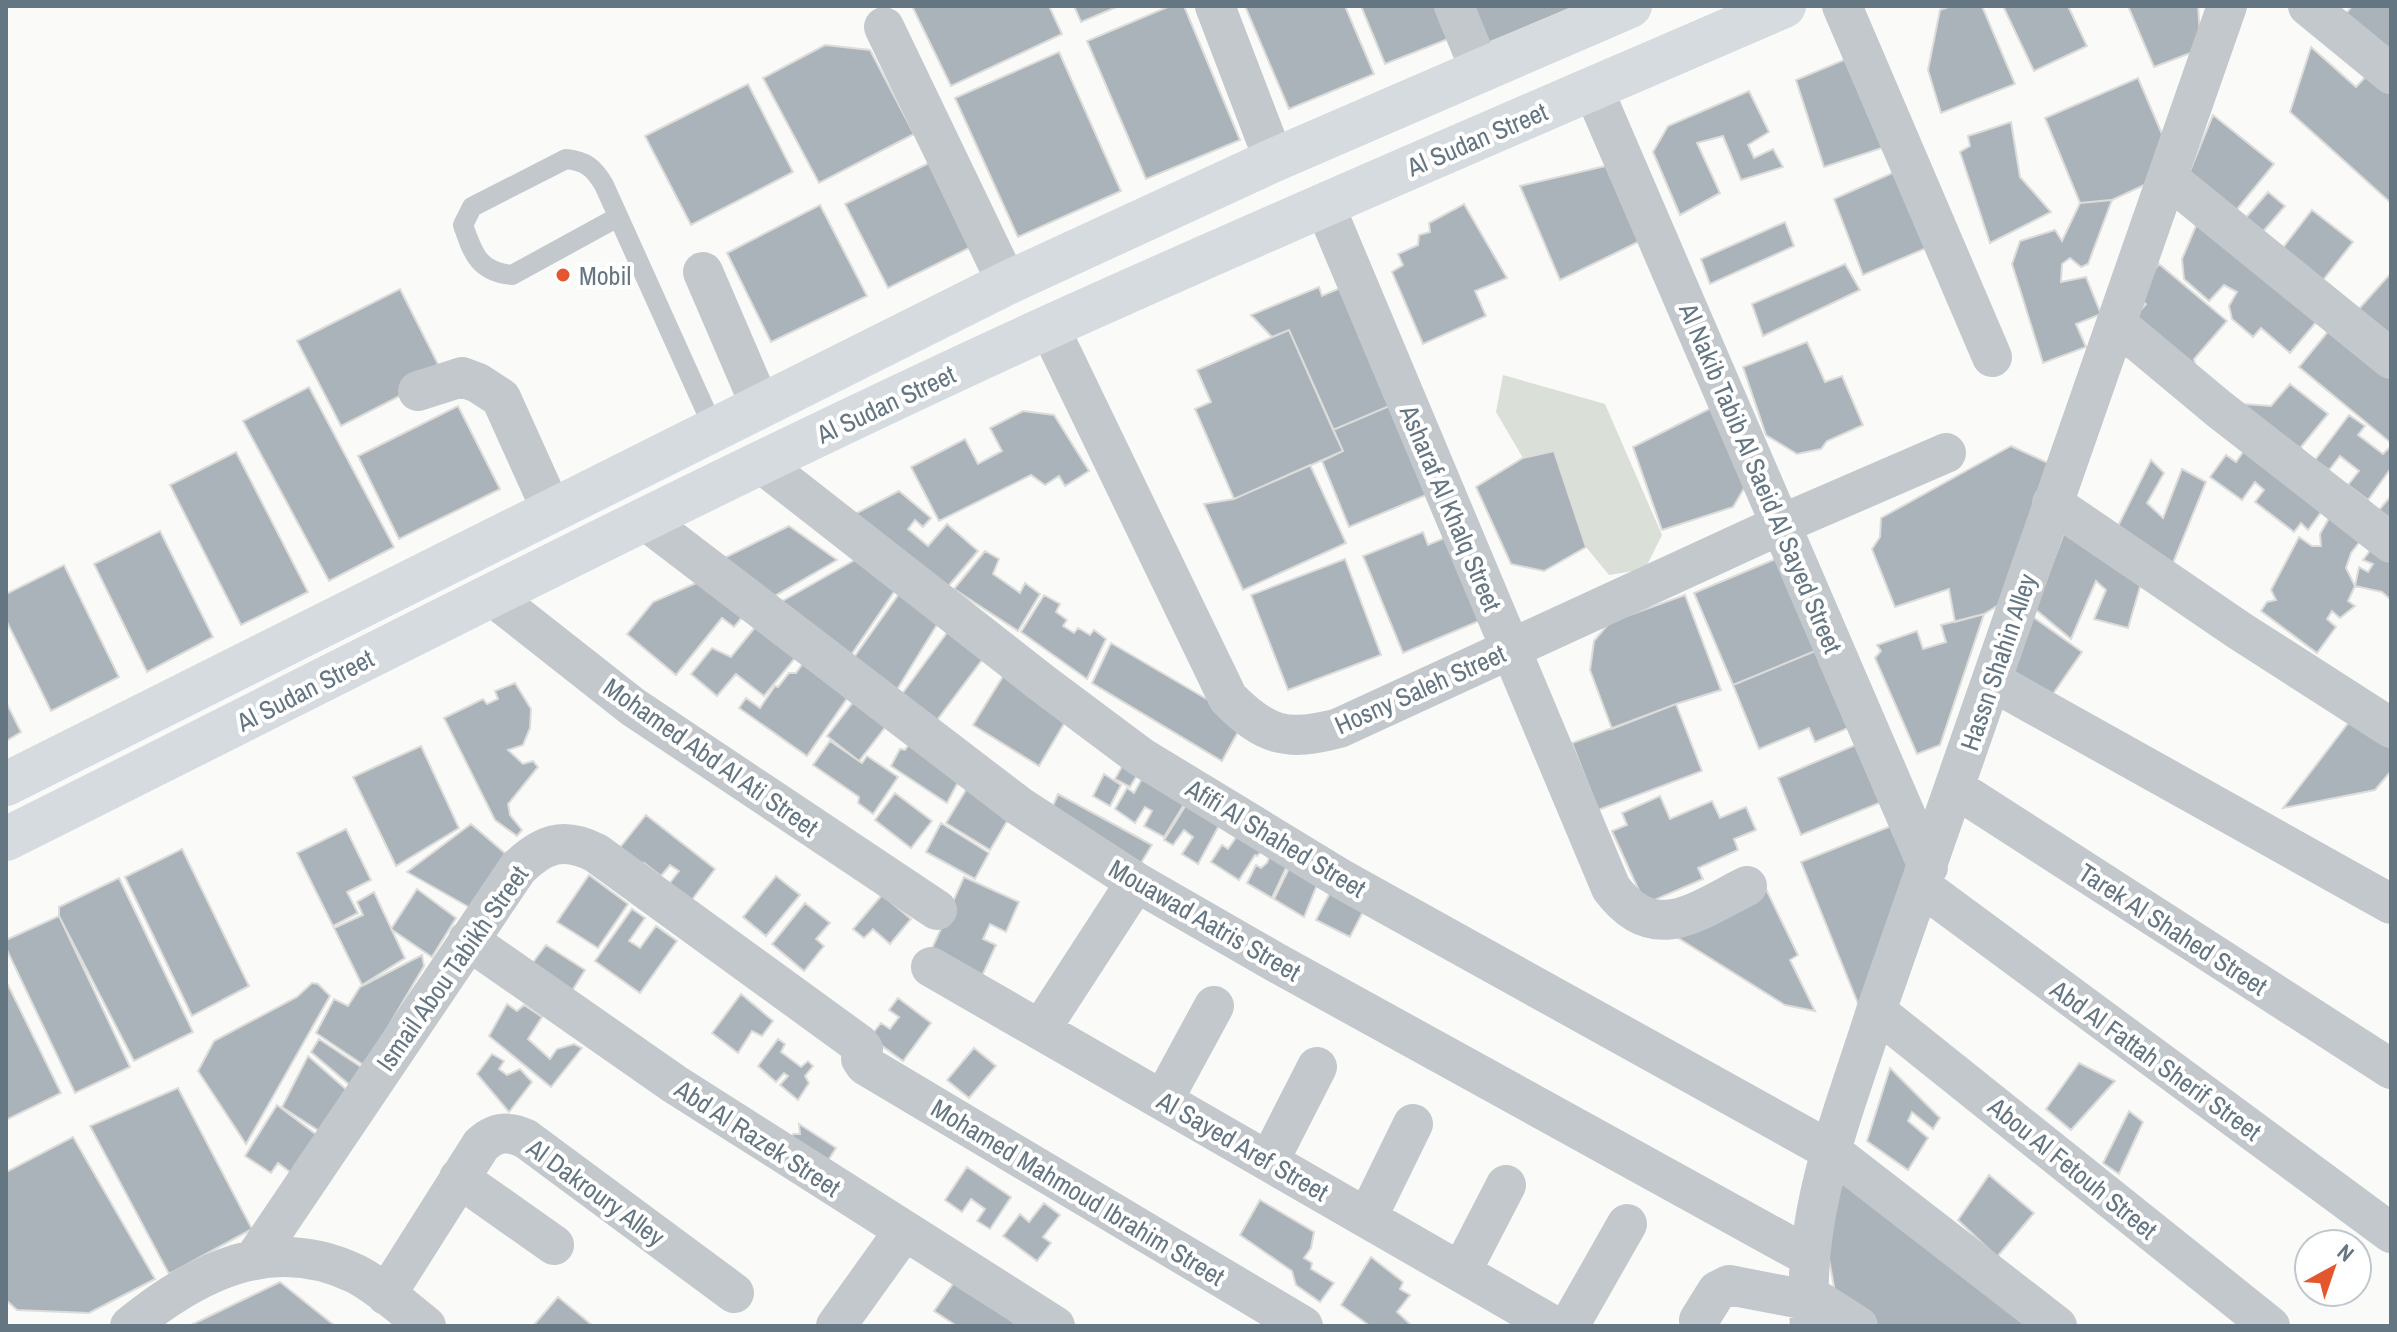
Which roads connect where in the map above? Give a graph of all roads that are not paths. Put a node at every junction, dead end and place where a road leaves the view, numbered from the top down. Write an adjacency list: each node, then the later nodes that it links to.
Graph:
1 (1215, 6): 12 (street)
2 (1454, 6): 9 (street)
3 (1630, 6): 9 (main road, Al Sudan Street)
4 (1784, 6): 11 (main road, Al Sudan Street)
5 (1842, 6): 20 (street)
6 (2227, 6): 13 (street, Hassn Shahin Alley)
7 (2308, 6): 10 (street)
8 (884, 27): 17 (street)
9 (1481, 72): 12 (main road, Al Sudan Street)
10 (2391, 74)
11 (1593, 89): 14 (main road, Al Sudan Street); 30 (street, Al Nakib Tabib Al Saeid Al Sayed Street)
12 (1274, 160): 17 (main road, Al Sudan Street)
13 (2173, 162): 18 (street, Hassn Shahin Alley); 21 (street)
14 (1324, 204): 19 (main road, Al Sudan Street); 33 (street, Asharaf Al Khalq Street)
15 (618, 217): 15 (lane); 24 (lane)
16 (703, 272): 23 (street)
17 (1007, 283): 23 (main road, Al Sudan Street)
18 (2117, 324): 27 (street, Hassn Shahin Alley); 31 (street)
19 (1049, 327): 26 (main road, Al Sudan Street); 33 (street, Hosny Saleh Street)
20 (1992, 357)
21 (2391, 359)
22 (418, 391): 28 (street)
23 (761, 407): 24 (main road, Al Sudan Street)
24 (714, 429): 28 (main road, Al Sudan Street)
25 (1946, 453): 30 (street, Hosny Saleh Street)
26 (761, 463): 29 (main road, Al Sudan Street); 54 (street, Afifi Al Shahed Street)
27 (2052, 503): 34 (street, Hassn Shahin Alley); 35 (street)
28 (551, 509): 36 (main road, Al Sudan Street)
29 (645, 520): 32 (main road, Al Sudan Street); 40 (street, Mouawad Aatris Street)
30 (1782, 524): 33 (street, Hosny Saleh Street); 39 (street, Al Nakib Tabib Al Saeid Al Sayed Street)
31 (2391, 543)
32 (492, 596): 38 (main road, Al Sudan Street); 43 (street, Mohamed Abd Al Ati Street)
33 (1510, 650): 41 (street, Asharaf Al Khalq Street)
34 (1992, 681): 37 (street, Hassn Shahin Alley); 42 (street)
35 (2391, 728)
36 (6, 784)
37 (1955, 788): 39 (street, Hassn Shahin Alley); 51 (street, Tarek Al Shahed Street)
38 (6, 839)
39 (1925, 877): 47 (street, Hassn Shahin Alley); 61 (street, Abd Al Fattah Sherif Street)
40 (1136, 882): 48 (street); 63 (street, Mouawad Aatris Street)
41 (1747, 886)
42 (2391, 904)
43 (937, 910)
44 (468, 940): 49 (street, Ismail Abou Tabikh Street); 60 (street, Abd Al Razek Street); 64 (street, Ismail Abou Tabikh Street)
45 (931, 967): 48 (street, Al Sayed Aref Street)
46 (1214, 1006): 52 (street)
47 (1876, 1011): 54 (street, Hassn Shahin Alley); 69 (street, Abou Al Fetouh Street)
48 (1040, 1030): 52 (street, Al Sayed Aref Street)
49 (864, 1053): 75 (street, Mohamed Mahmoud Ibrahim Street)
50 (1317, 1067): 55 (street)
51 (2391, 1069)
52 (1163, 1100): 55 (street, Al Sayed Aref Street)
53 (1413, 1124): 58 (street)
54 (1831, 1151): 63 (street, Hassn Shahin Alley); 79 (street, Afifi Al Shahed Street)
55 (1269, 1161): 58 (street, Al Sayed Aref Street)
56 (459, 1178): 62 (street); 66 (street, Al Dakroury Alley); 67 (street, Al Dakroury Alley)
57 (1506, 1185): 65 (street)
58 (1367, 1218): 65 (street, Al Sayed Aref Street)
59 (1627, 1224): 77 (street)
60 (904, 1231): 71 (street, Abd Al Razek Street); 74 (street)
61 (2391, 1233)
62 (554, 1245)
63 (1808, 1256): 68 (street, Hassn Shahin Alley)
64 (255, 1258): 67 (street); 72 (street)
65 (1461, 1272): 76 (street, Al Sayed Aref Street)
66 (734, 1293)
67 (386, 1295): 73 (street)
68 (1809, 1313): 70 (street); 78 (street)
69 (2249, 1319)
70 (1699, 1320)
71 (1043, 1323)
72 (130, 1326)
73 (426, 1326)
74 (836, 1326)
75 (1303, 1326)
76 (1554, 1326)
77 (1569, 1326)
78 (1858, 1326)
79 (2057, 1326)

